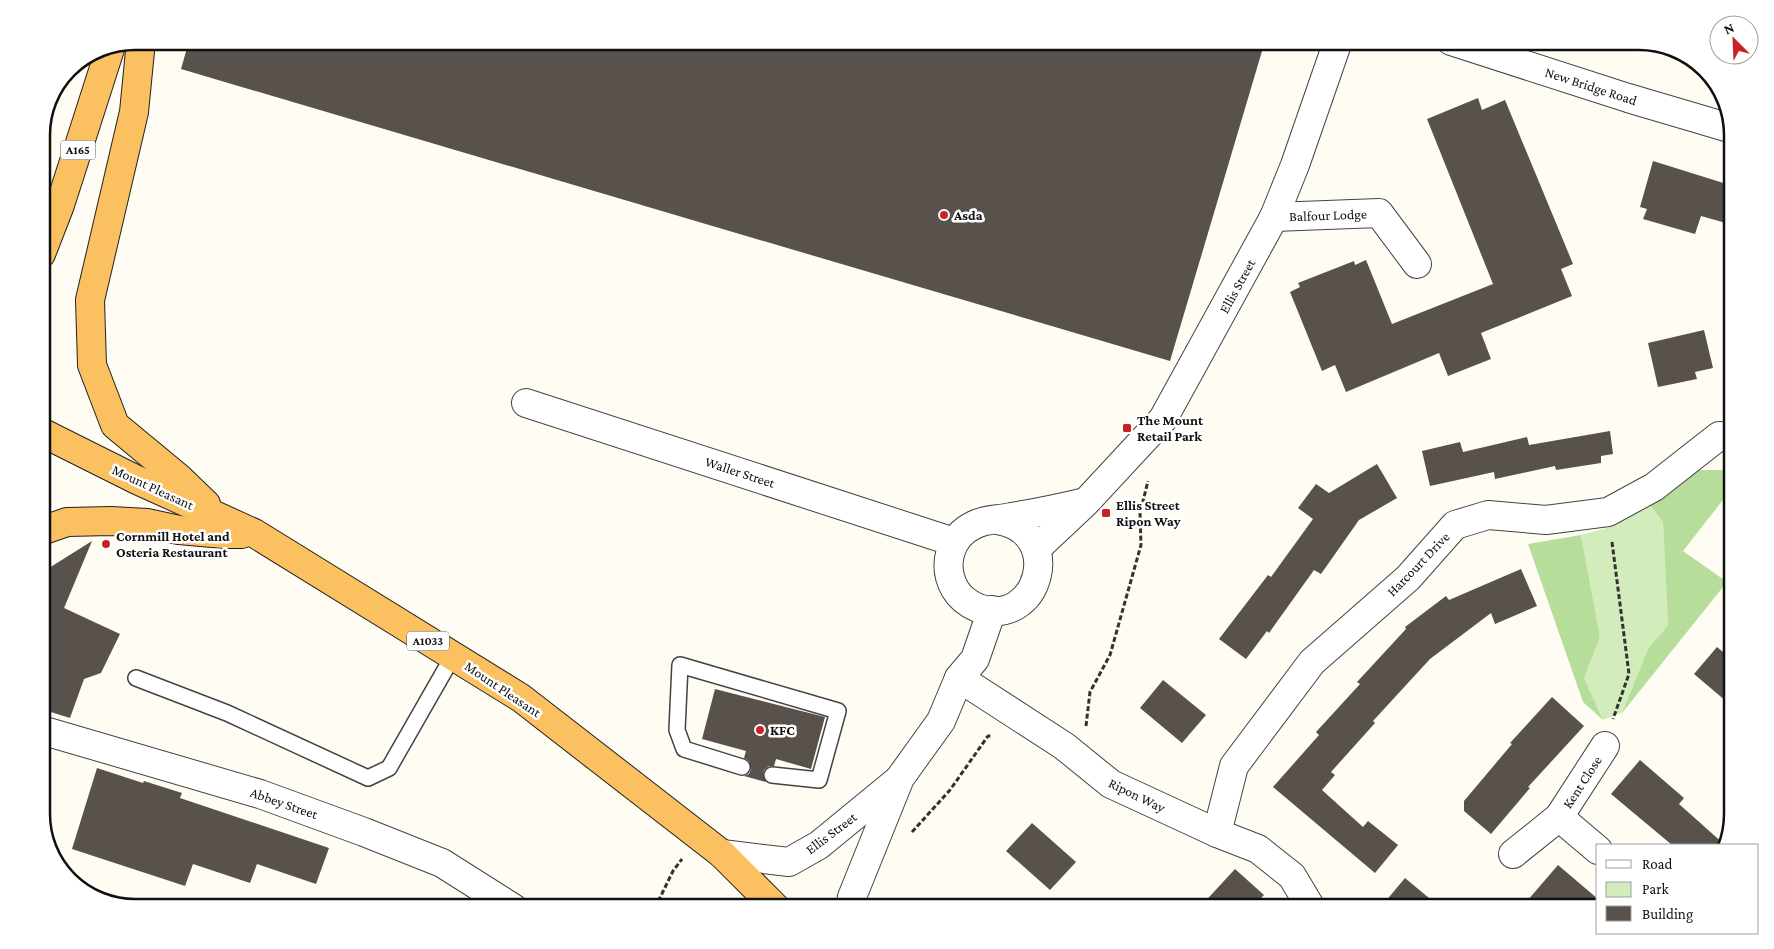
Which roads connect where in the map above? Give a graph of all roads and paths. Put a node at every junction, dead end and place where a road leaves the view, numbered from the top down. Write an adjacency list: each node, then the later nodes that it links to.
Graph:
1 (140, 50): 15 (highway)
2 (1335, 50): 7 (street, Ellis Street)
3 (1479, 50): 5 (street, New Bridge Road)
4 (108, 55): 6 (highway, A165)
5 (1723, 126)
6 (51, 213)
7 (1274, 217): 8 (street, Balfour Lodge); 13 (street, Ellis Street)
8 (1417, 264)
9 (526, 403): 19 (street, Waller Street)
10 (50, 436): 15 (highway, Mount Pleasant / A1033)
11 (1719, 436): 14 (street, Harcourt Drive)
12 (1149, 476): 28 (path)
13 (1086, 502): 16 (street); 20 (street, Ellis Street)
14 (1608, 512): 29 (path); 34 (street, Harcourt Drive)
15 (219, 517): 18 (highway, Mount Pleasant / A1033)
16 (997, 520): 19 (street); 20 (street)
17 (50, 528): 18 (highway)
18 (254, 533): 23 (highway, Mount Pleasant / A1033)
19 (954, 542): 21 (street)
20 (1036, 549): 22 (street)
21 (966, 602): 22 (street); 24 (street)
22 (992, 610): 24 (street, Ellis Street)
23 (453, 656): 25 (lane); 37 (highway, Mount Pleasant / A1033)
24 (967, 668): 28 (street, Ripon Way); 32 (street, Ellis Street)
25 (136, 678)
26 (50, 732): 39 (street, Abbey Street)
27 (997, 736): 35 (path)
28 (1064, 746): 34 (street, Ripon Way)
29 (1605, 746): 33 (street, Kent Close)
30 (742, 767): 31 (lane)
31 (772, 775)
32 (900, 778): 37 (street, Ellis Street); 41 (street, Ellis Street)
33 (1559, 817): 36 (street, Kent Close); 38 (street, Kent Close)
34 (1218, 833): 42 (street, Ripon Way)
35 (910, 836)
36 (1596, 848)
37 (722, 854): 40 (highway, Mount Pleasant / A1033)
38 (1513, 854)
39 (499, 899)
40 (767, 899)
41 (852, 899)
42 (1302, 899)

